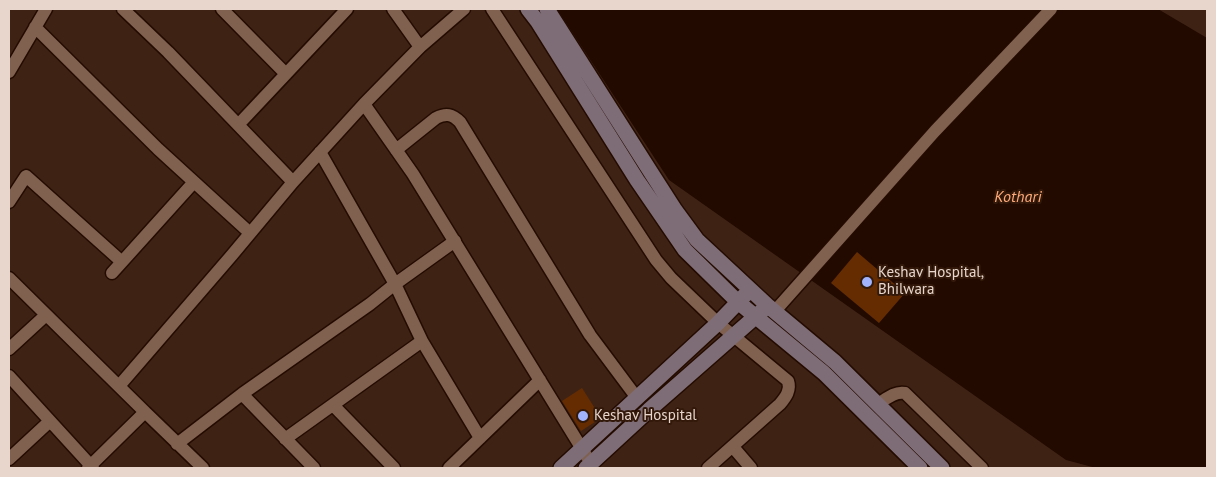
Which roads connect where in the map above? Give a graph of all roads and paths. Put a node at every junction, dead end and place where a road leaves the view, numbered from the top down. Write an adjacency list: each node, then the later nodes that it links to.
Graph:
1 (46, 9): 11 (street)
2 (123, 9): 16 (street)
3 (222, 9): 14 (street)
4 (347, 9): 14 (street)
5 (393, 9): 12 (street)
6 (464, 9): 12 (street)
7 (492, 9): 33 (street)
8 (528, 9): 29 (main road)
9 (547, 9): 28 (main road)
10 (1047, 12): 30 (street)
11 (35, 27): 13 (street); 19 (street)
12 (420, 46): 15 (street)
13 (9, 72)
14 (286, 74): 16 (street)
15 (364, 104): 17 (street); 18 (street)
16 (238, 125): 20 (street)
17 (396, 150): 23 (street); 41 (street)
18 (320, 152): 20 (street); 27 (street)
19 (194, 182): 22 (street); 24 (street)
20 (293, 182): 22 (street)
21 (9, 202): 24 (street)
22 (250, 233): 39 (street)
23 (455, 240): 27 (street); 38 (street)
24 (122, 262): 25 (street)
25 (112, 273)
26 (9, 278): 31 (street)
27 (395, 284): 35 (street); 40 (street)
28 (750, 290): 29 (main road); 30 (main road)
29 (738, 302): 32 (main road); 33 (main road)
30 (771, 309): 32 (main road); 42 (main road)
31 (46, 315): 36 (street); 39 (street)
32 (756, 317): 34 (main road); 61 (main road)
33 (718, 323): 34 (street); 41 (main road)
34 (735, 337): 49 (street); 52 (main road)
35 (422, 341): 43 (street); 46 (street)
36 (9, 349)
37 (9, 378): 45 (street)
38 (540, 380): 46 (street); 50 (street)
39 (118, 386): 44 (street)
40 (242, 394): 47 (street); 48 (street)
41 (637, 398): 50 (main road)
42 (878, 404): 62 (main road); 63 (street)
43 (333, 405): 47 (street); 56 (street)
44 (145, 412): 48 (street); 53 (street)
45 (50, 421): 51 (street); 53 (street)
46 (480, 438): 57 (street)
47 (285, 439): 55 (street)
48 (178, 444): 54 (street)
49 (732, 447): 59 (street); 60 (street)
50 (582, 449): 52 (street); 58 (main road)
51 (9, 459)
52 (589, 466)
53 (90, 468)
54 (203, 468)
55 (314, 468)
56 (394, 468)
57 (449, 468)
58 (560, 468)
59 (708, 468)
60 (752, 468)
61 (920, 468)
62 (942, 468)
63 (982, 468)

